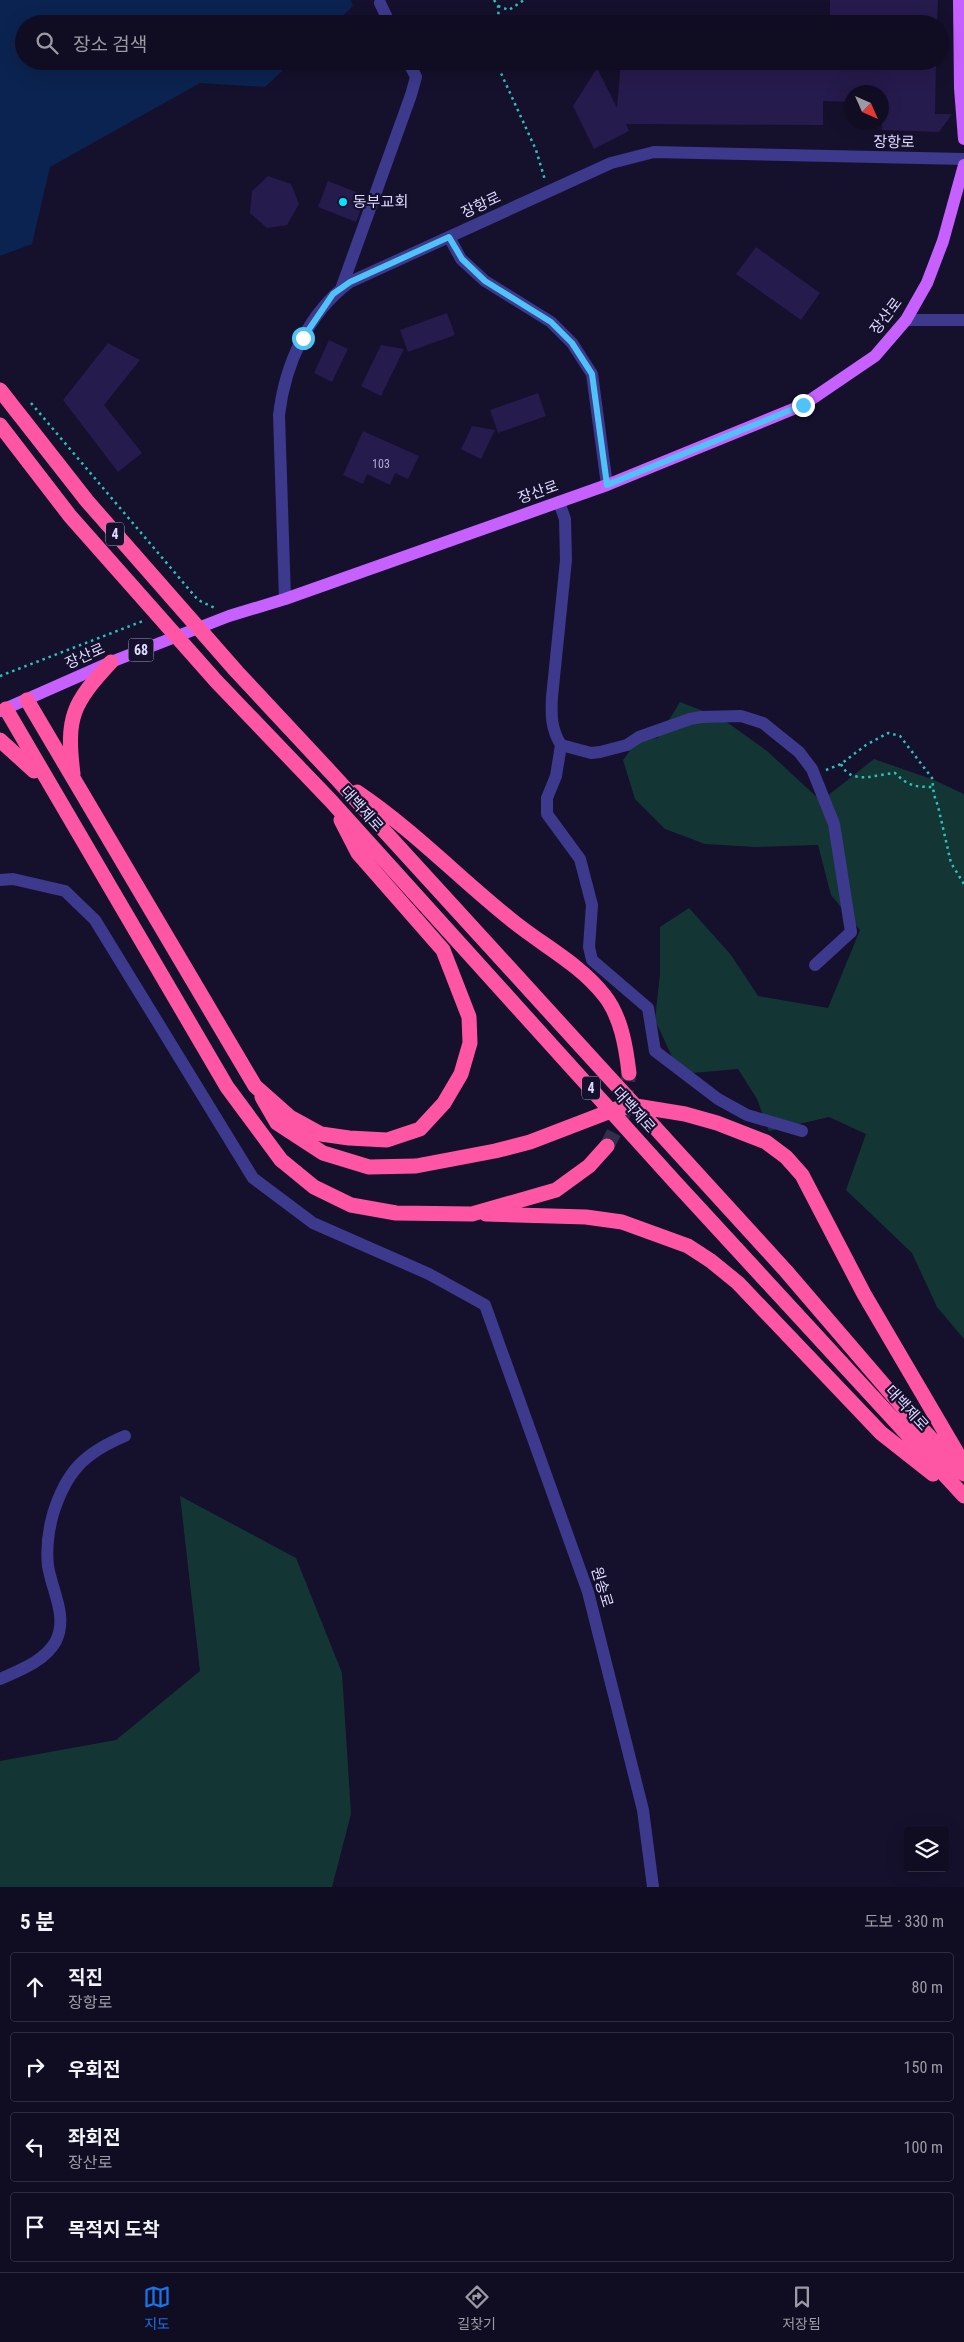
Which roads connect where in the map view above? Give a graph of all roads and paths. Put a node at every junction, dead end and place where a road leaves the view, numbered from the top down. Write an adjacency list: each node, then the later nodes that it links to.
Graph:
1 (494, 0): 5 (path)
2 (524, 0): 5 (path)
3 (959, 0): 10 (main road)
4 (380, 3): 6 (street)
5 (498, 6): 7 (path)
6 (386, 15)
7 (498, 15)
8 (412, 70): 15 (street)
9 (500, 70): 13 (path)
10 (964, 139)
11 (964, 160): 13 (street, 장항로)
12 (964, 165): 16 (main road, 장산로 / 68)
13 (548, 192): 14 (street, 장항로)
14 (449, 237): 15 (street, 장항로); 21 (street)
15 (341, 289): 23 (street, 장항로)
16 (906, 320): 17 (street); 21 (main road, 장산로 / 68)
17 (964, 320)
18 (0, 390): 34 (highway, 대백제로 / 4)
19 (30, 402): 24 (path)
20 (0, 424): 38 (highway, 대백제로 / 4)
21 (607, 485): 22 (main road, 장산로 / 68)
22 (559, 502): 23 (main road, 장산로 / 68); 33 (street)
23 (285, 599): 26 (main road, 장산로 / 68)
24 (198, 600): 25 (path); 26 (path)
25 (189, 603)
26 (230, 616): 28 (main road, 장산로 / 68)
27 (144, 621): 29 (path)
28 (111, 662): 30 (main road, 장산로 / 68); 35 (highway)
29 (0, 676)
30 (26, 700): 31 (main road, 장산로 / 68); 35 (highway)
31 (3, 710): 37 (highway)
32 (0, 740): 37 (highway)
33 (561, 745): 41 (street); 44 (street)
34 (335, 777): 42 (highway); 49 (highway, 대백제로)
35 (74, 780): 43 (highway)
36 (934, 787): 36 (path); 40 (path)
37 (51, 789): 46 (highway)
38 (331, 801): 43 (highway); 50 (highway, 대백제로 / 4)
39 (0, 880): 52 (street, 원송로)
40 (964, 884)
41 (815, 965)
42 (629, 1074)
43 (256, 1086): 48 (highway)
44 (802, 1131)
45 (607, 1146): 46 (highway)
46 (472, 1214): 50 (highway)
47 (124, 1436): 51 (street)
48 (964, 1465)
49 (964, 1474)
50 (964, 1497)
51 (0, 1679)
52 (653, 1887)

